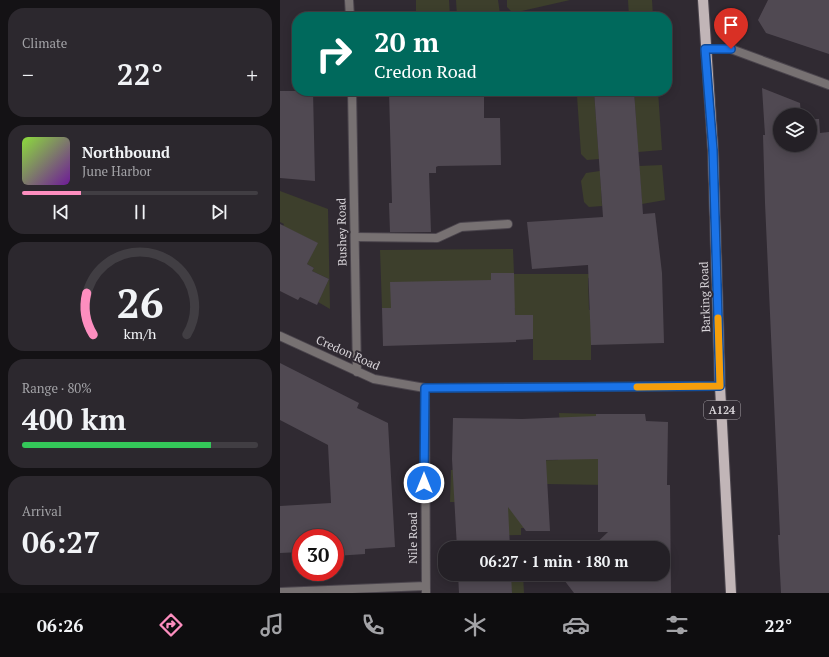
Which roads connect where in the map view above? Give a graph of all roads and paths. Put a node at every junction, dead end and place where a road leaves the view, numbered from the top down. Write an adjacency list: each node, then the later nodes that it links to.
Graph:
1 (349, 0): 3 (street)
2 (703, 0): 4 (main road, Barking Road / A124)
3 (350, 12)
4 (705, 49): 5 (street); 11 (main road, Barking Road / A124)
5 (829, 84)
6 (352, 96): 8 (street, Bushey Road)
7 (508, 224): 8 (street)
8 (355, 237): 10 (street, Bushey Road)
9 (280, 336): 10 (street, Credon Road)
10 (357, 372): 12 (street, Credon Road)
11 (720, 386): 12 (street, Credon Road); 15 (main road, Barking Road / A124)
12 (425, 388): 13 (street, Nile Road)
13 (425, 589): 14 (street)
14 (280, 592)
15 (731, 593)

